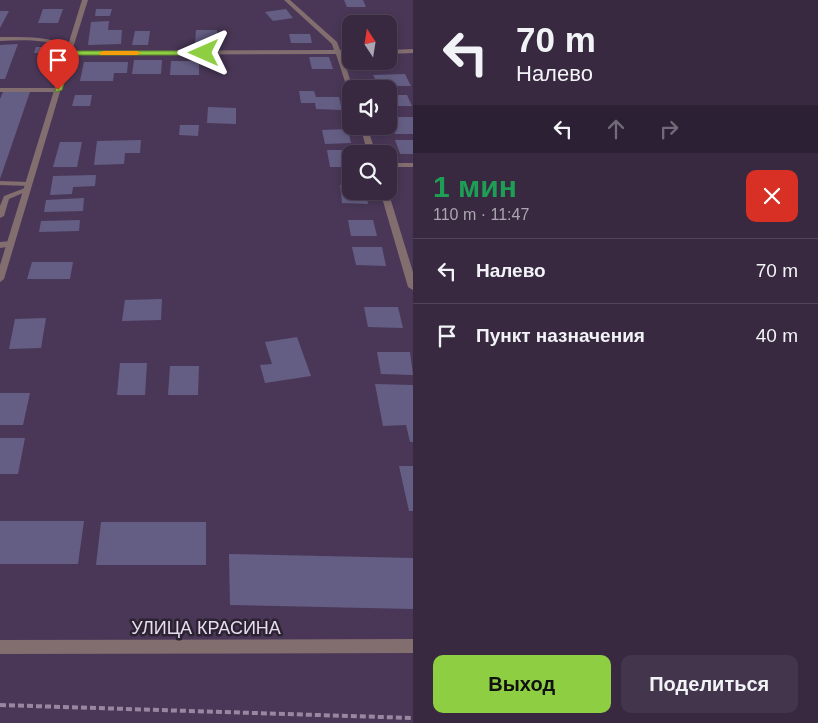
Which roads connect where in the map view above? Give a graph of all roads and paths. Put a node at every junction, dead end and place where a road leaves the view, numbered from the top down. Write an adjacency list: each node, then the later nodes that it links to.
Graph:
1 (85, 0): 8 (street)
2 (287, 0): 5 (street)
3 (0, 39): 8 (lane)
4 (413, 51): 7 (street)
5 (338, 52): 6 (street); 8 (street); 9 (street)
6 (342, 52)
7 (398, 52)
8 (69, 53): 11 (street)
9 (347, 80)
10 (0, 90): 11 (lane)
11 (58, 90): 15 (street)
12 (397, 165): 13 (street)
13 (413, 165)
14 (0, 183): 15 (lane)
15 (28, 187): 17 (lane); 19 (street)
16 (387, 200): 21 (street)
17 (0, 216)
18 (0, 244): 19 (lane)
19 (11, 244): 20 (street)
20 (0, 279)
21 (413, 288)
22 (413, 646): 23 (street, УЛИЦА КРАСИНА)
23 (0, 647)
24 (0, 706): 25 (path)
25 (413, 718)

